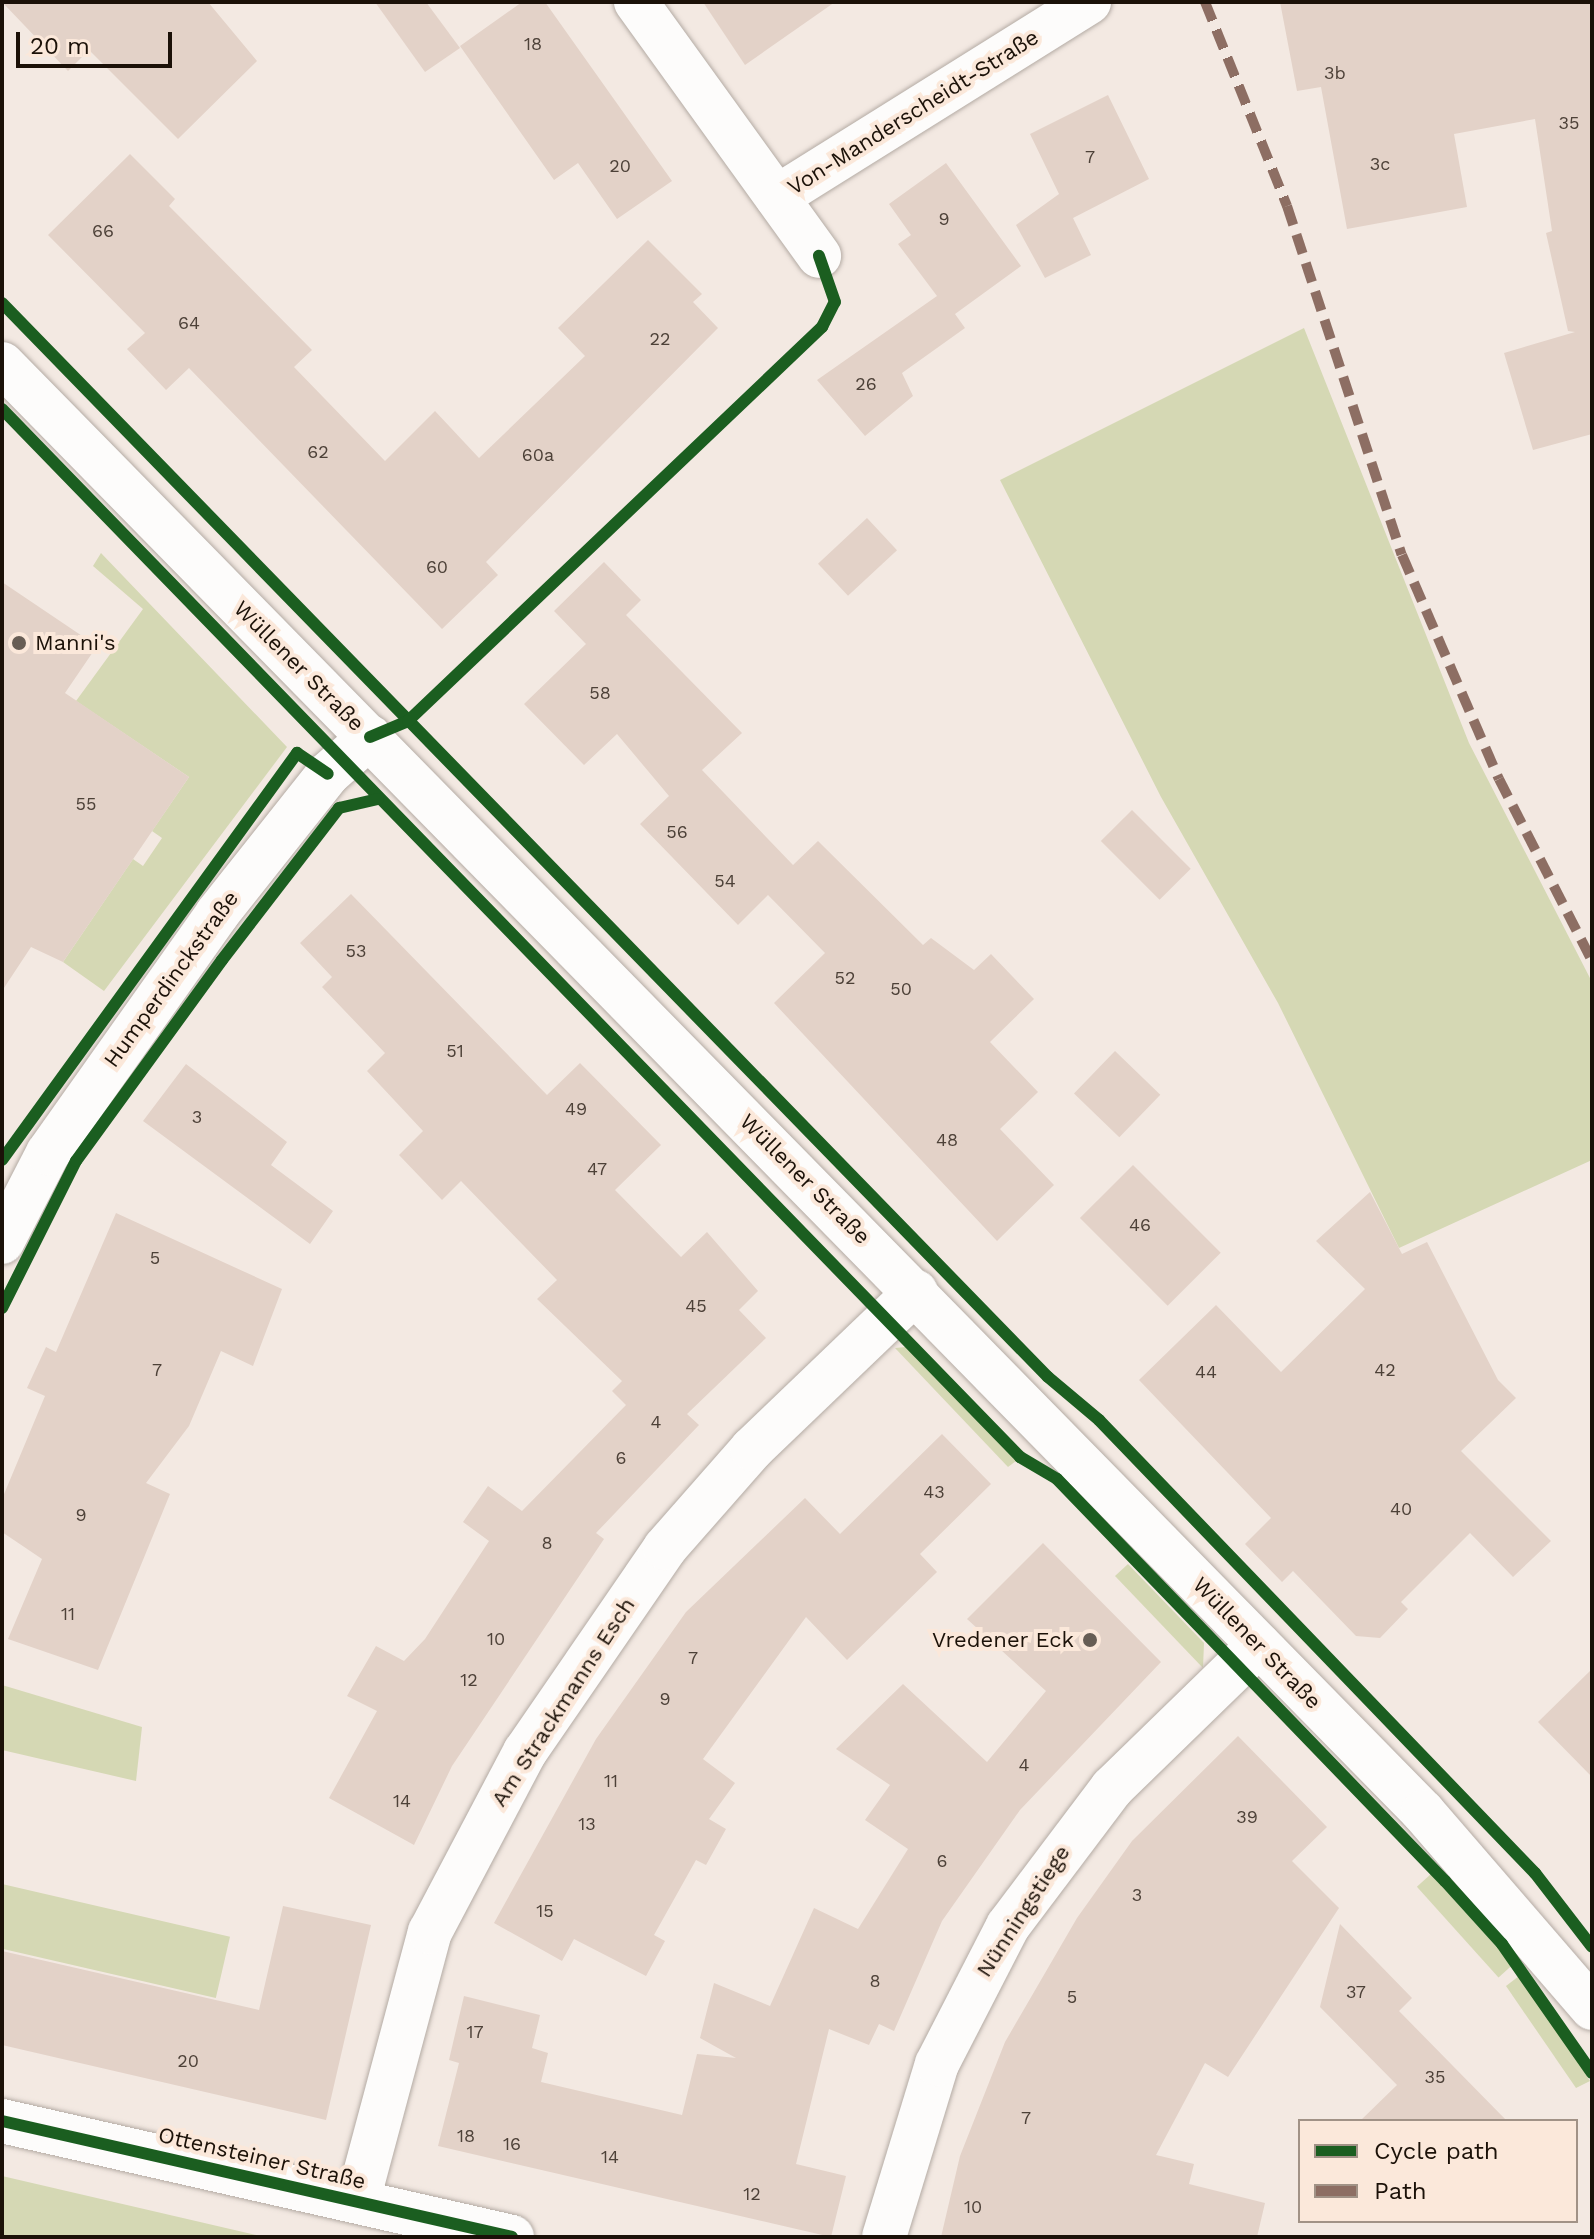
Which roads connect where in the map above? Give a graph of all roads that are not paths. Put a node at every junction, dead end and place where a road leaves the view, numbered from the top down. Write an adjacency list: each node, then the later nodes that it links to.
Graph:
1 (636, 2): 3 (street)
2 (1089, 2): 3 (street, Von-Manderscheidt-Straße)
3 (777, 197): 4 (street)
4 (819, 256)
5 (2, 364): 6 (street, Wüllener Straße)
6 (370, 737): 7 (street, Humperdinckstraße); 8 (street, Wüllener Straße)
7 (2, 1242)
8 (916, 1292): 9 (street, Wüllener Straße); 12 (street, Am Strackmanns Esch)
9 (1259, 1645): 10 (street, Wüllener Straße); 14 (street, Nünningstiege)
10 (1592, 2008)
11 (2, 2121): 12 (street, Ottensteiner Straße)
12 (358, 2200): 13 (street, Ottensteiner Straße)
13 (512, 2237)
14 (884, 2237)

